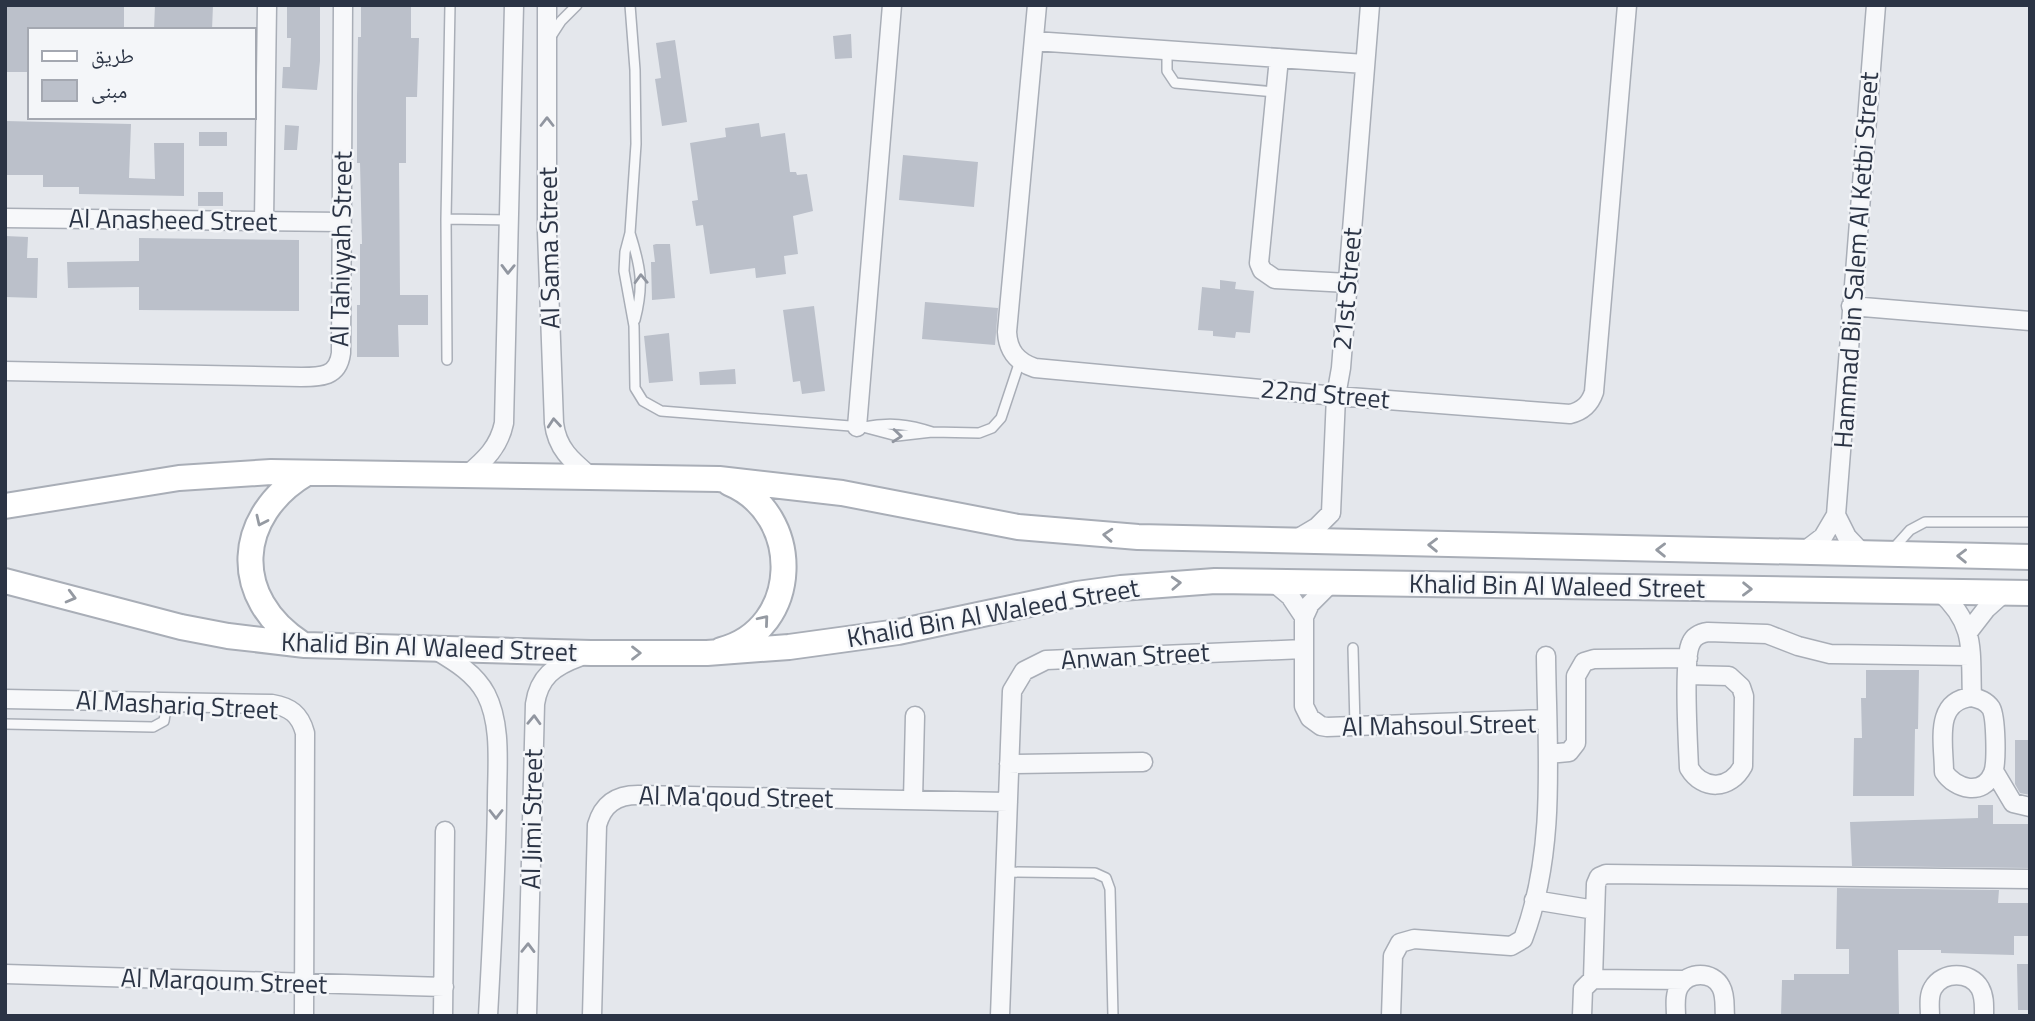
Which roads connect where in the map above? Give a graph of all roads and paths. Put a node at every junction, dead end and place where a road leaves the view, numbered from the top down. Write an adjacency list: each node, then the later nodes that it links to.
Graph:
1 (267, 5): 22 (street)
2 (343, 5): 23 (street, Al Tahiyyah Street)
3 (450, 5): 20 (lane)
4 (514, 5): 21 (street, Al Sama Street)
5 (547, 5): 14 (street, Al Sama Street)
6 (577, 5): 14 (lane)
7 (630, 5): 24 (lane)
8 (892, 5): 33 (street)
9 (1037, 5): 13 (street)
10 (1370, 5): 17 (street, 21st Street)
11 (1627, 5): 32 (street, 22nd Street)
12 (1876, 5): 26 (street, Hammad Bin Salem Al Ketbi Street)
13 (1034, 41): 15 (street); 30 (street)
14 (547, 43): 36 (street, Al Sama Street, one-way to 14)
15 (1167, 50): 16 (street); 18 (lane)
16 (1279, 58): 17 (street); 18 (street)
17 (1365, 64): 25 (street, 21st Street)
18 (1276, 92): 25 (street)
19 (5, 218): 22 (street, Al Anasheed Street)
20 (446, 219): 21 (lane); 29 (lane)
21 (509, 220): 35 (street, Al Sama Street, one-way to 35)
22 (264, 221): 23 (street, Al Anasheed Street)
23 (341, 222): 31 (street, Al Tahiyyah Street)
24 (630, 233): 28 (lane); 28 (lane, one-way to 24)
25 (1348, 284): 32 (street, 21st Street)
26 (1851, 306): 27 (street); 40 (street, Hammad Bin Salem Al Ketbi Street)
27 (2030, 321)
28 (634, 326): 33 (lane)
29 (447, 360)
30 (1020, 361): 32 (street, 22nd Street); 33 (lane)
31 (5, 371)
32 (1336, 396): 39 (street, 21st Street)
33 (860, 427)
34 (307, 473): 35 (street, Khalid Bin Al Waleed Street); 38 (street, Khalid Bin Al Waleed Street); 54 (street, one-way to 54)
35 (467, 475): 36 (street, Khalid Bin Al Waleed Street)
36 (590, 477): 37 (street, Khalid Bin Al Waleed Street)
37 (719, 480): 42 (street, Khalid Bin Al Waleed Street, one-way to 37); 59 (street, one-way to 37)
38 (5, 506)
39 (1331, 513): 42 (street); 43 (street)
40 (1836, 515): 44 (street); 45 (street)
41 (2030, 522): 45 (lane)
42 (1292, 541): 43 (street, Khalid Bin Al Waleed Street)
43 (1361, 543): 44 (street, Khalid Bin Al Waleed Street, one-way to 43)
44 (1802, 553): 45 (street, Khalid Bin Al Waleed Street)
45 (1875, 555): 46 (street, Khalid Bin Al Waleed Street, one-way to 45)
46 (2030, 557)
47 (5, 580): 54 (street, Khalid Bin Al Waleed Street, one-way to 54)
48 (1272, 581): 49 (street, Khalid Bin Al Waleed Street); 52 (street); 59 (street, Khalid Bin Al Waleed Street, one-way to 48)
49 (1333, 581): 50 (street, Khalid Bin Al Waleed Street, one-way to 50); 52 (street)
50 (1940, 592): 51 (street, Khalid Bin Al Waleed Street); 53 (street)
51 (2018, 592): 53 (street)
52 (1304, 617): 57 (street, Al Mahsoul Street)
53 (1969, 631): 61 (street)
54 (304, 645): 56 (street, Khalid Bin Al Waleed Street)
55 (1353, 648): 69 (lane)
56 (434, 649): 58 (street, Khalid Bin Al Waleed Street); 89 (street, Al Jimi Street, one-way to 89)
57 (1304, 649): 69 (street, Al Mahsoul Street); 72 (street, Anwan Street)
58 (590, 653): 59 (street, Khalid Bin Al Waleed Street, one-way to 59); 90 (street, Al Jimi Street, one-way to 58)
59 (707, 653)
60 (1546, 656): 67 (street)
61 (1970, 656): 62 (street); 63 (street)
62 (1688, 666): 62 (street); 70 (street)
63 (1972, 698): 73 (street); 73 (street)
64 (5, 699): 65 (street, Al Mashariq Street)
65 (167, 702): 68 (lane); 85 (street, Al Mashariq Street)
66 (915, 716): 74 (street)
67 (1547, 719): 69 (street, Al Mahsoul Street); 70 (street, Al Mahsoul Street)
68 (5, 724)
69 (1355, 726)
70 (1548, 754): 80 (street, Al Mahsoul Street)
71 (1143, 762): 72 (street)
72 (1009, 764): 75 (street, Anwan Street)
73 (1994, 771): 76 (street)
74 (912, 800): 75 (street, Al Ma'qoud Street); 91 (street, Al Ma'qoud Street)
75 (1008, 802): 78 (street, Anwan Street)
76 (2030, 807)
77 (445, 831): 86 (street)
78 (1005, 872): 92 (street, Anwan Street); 93 (lane)
79 (2030, 879): 81 (street)
80 (1534, 900): 81 (street); 94 (street, Al Mahsoul Street)
81 (1595, 909): 83 (street)
82 (5, 974): 85 (street, Al Marqoum Street)
83 (1593, 979): 84 (street); 95 (street)
84 (1685, 980): 96 (street); 97 (street)
85 (304, 984): 86 (street, Al Marqoum Street); 87 (street, Al Mashariq Street)
86 (444, 987): 88 (street)
87 (304, 1016)
88 (443, 1016)
89 (488, 1016)
90 (527, 1016)
91 (592, 1016)
92 (1000, 1016)
93 (1113, 1016)
94 (1391, 1016)
95 (1582, 1016)
96 (1676, 1016)
97 (1725, 1016)
98 (1930, 1016): 99 (street)
99 (1984, 1016)

